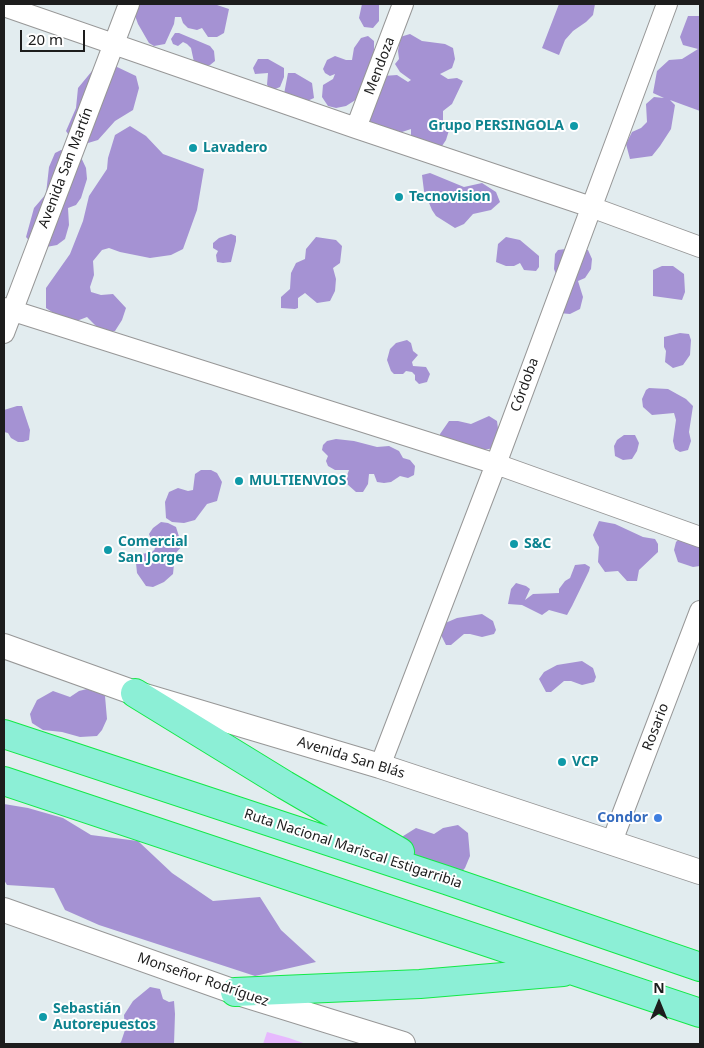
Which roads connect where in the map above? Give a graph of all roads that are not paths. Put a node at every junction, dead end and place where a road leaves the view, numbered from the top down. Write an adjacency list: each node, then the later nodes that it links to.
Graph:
1 (129, 4): 5 (street, Avenida San Martín)
2 (403, 4): 6 (street, Mendoza)
3 (668, 4): 7 (street, Córdoba)
4 (4, 6): 5 (street)
5 (114, 44): 6 (street); 9 (street, Avenida San Martín)
6 (356, 128): 7 (street)
7 (591, 207): 8 (street); 11 (street, Córdoba)
8 (700, 247)
9 (8, 309): 10 (street, Avenida San Martín); 11 (street)
10 (4, 333)
11 (496, 464): 12 (street); 17 (street, Córdoba)
12 (700, 537)
13 (700, 611): 19 (street, Rosario)
14 (4, 646): 15 (street, Avenida San Blás)
15 (135, 693): 17 (street, Avenida San Blás); 21 (highway)
16 (4, 734): 21 (highway, Ruta Nacional Mariscal Estigarribia)
17 (380, 766): 19 (street, Avenida San Blás)
18 (4, 781): 24 (highway)
19 (611, 844): 20 (street, Avenida San Blás)
20 (700, 872)
21 (446, 880): 23 (highway, Ruta Nacional Mariscal Estigarribia)
22 (4, 910): 25 (street, Monseñor Rodríguez)
23 (700, 967)
24 (574, 971): 25 (highway); 26 (highway)
25 (235, 992): 27 (street, Monseñor Rodríguez)
26 (700, 1013)
27 (403, 1044)

